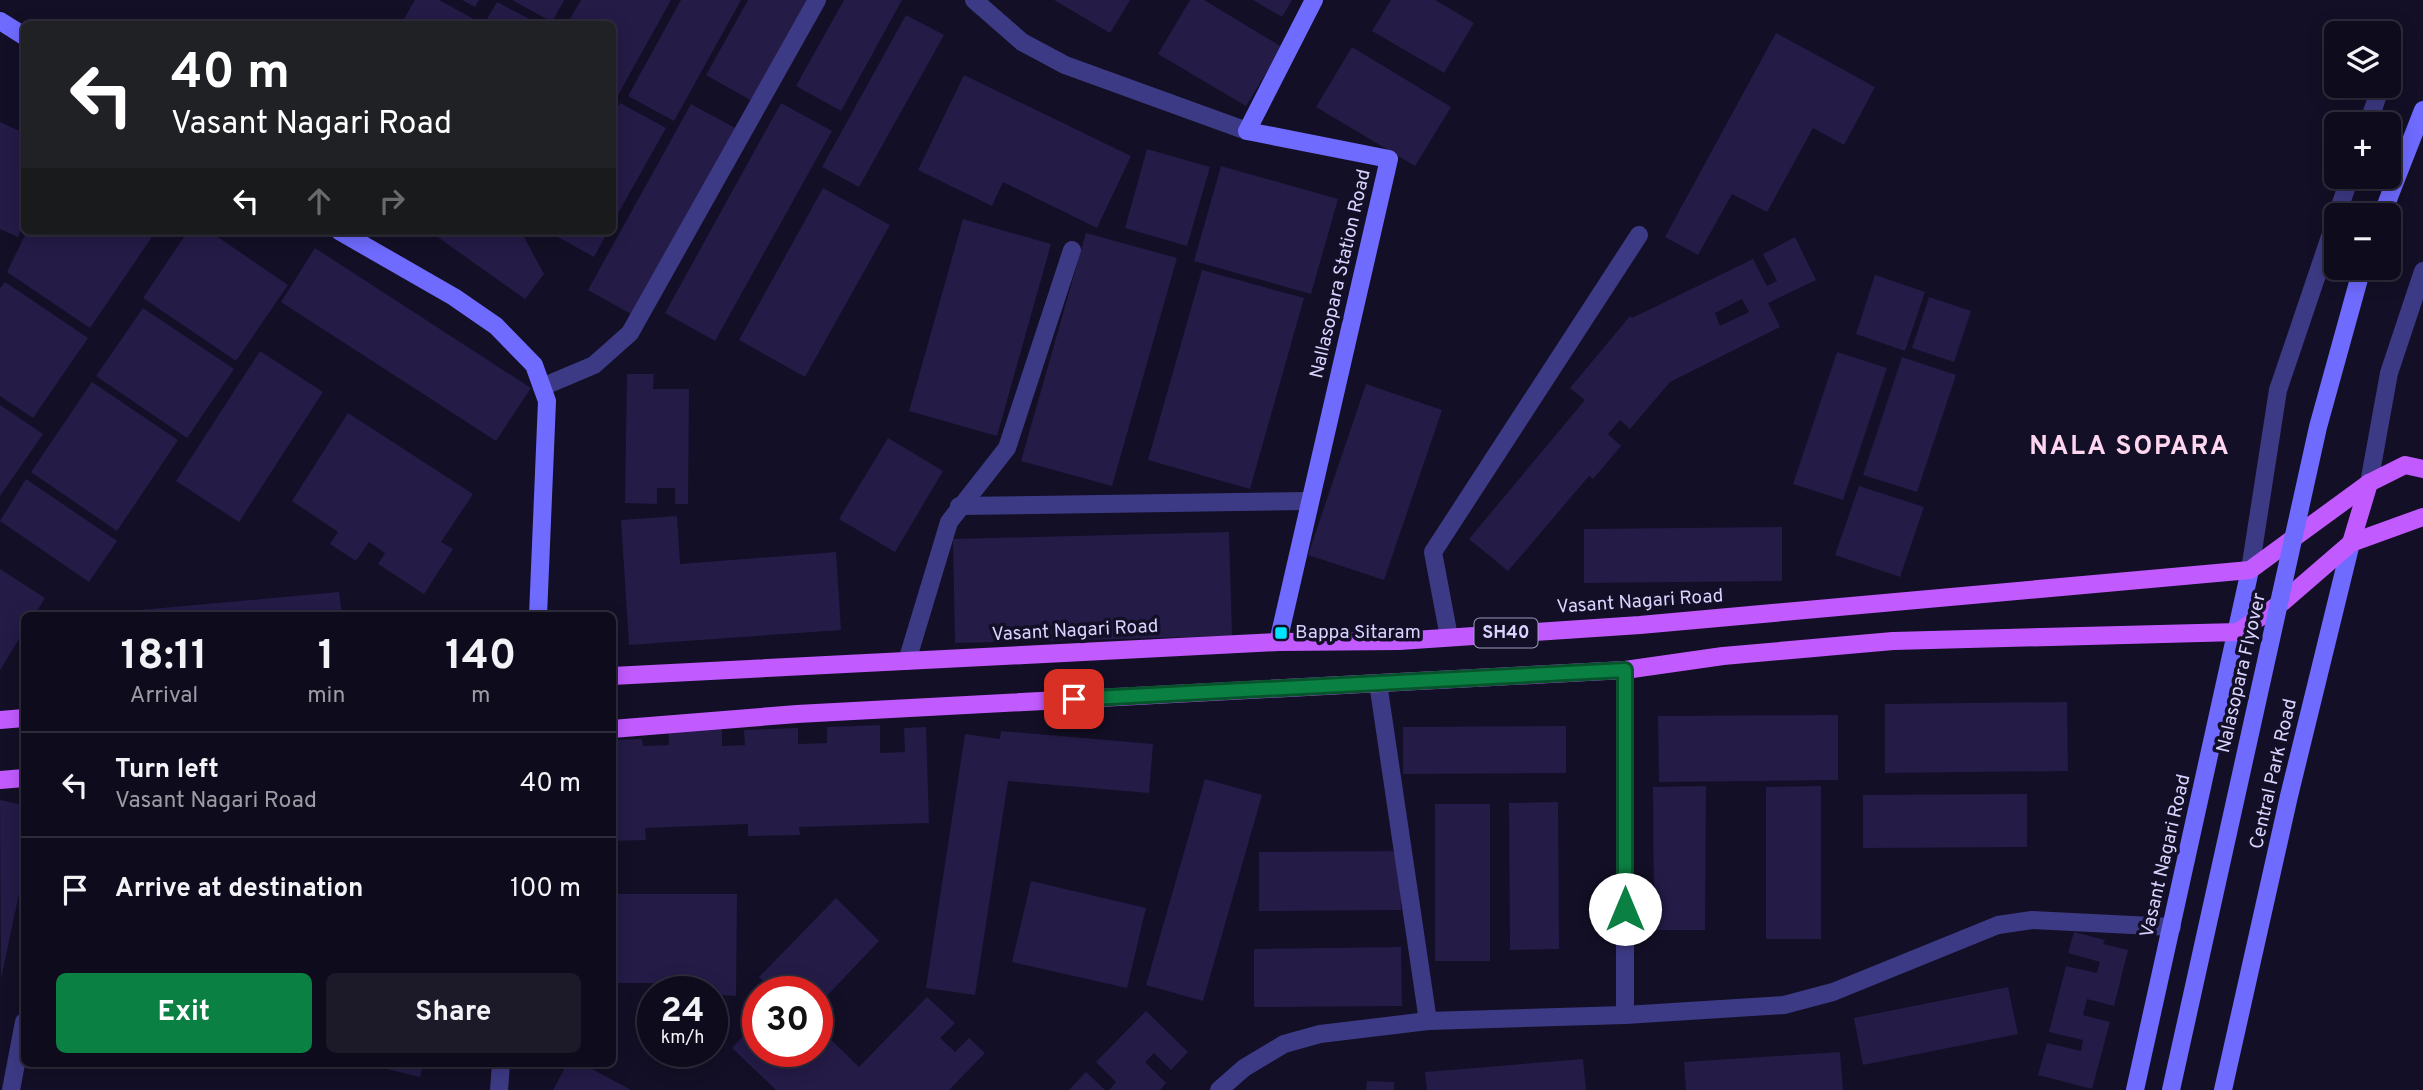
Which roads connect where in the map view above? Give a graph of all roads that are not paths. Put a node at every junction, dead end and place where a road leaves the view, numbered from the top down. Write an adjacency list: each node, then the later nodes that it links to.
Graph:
1 (817, 0): 15 (street)
2 (974, 0): 7 (street)
3 (1314, 0): 7 (main road)
4 (0, 21): 5 (main road)
5 (21, 34)
6 (2423, 110): 8 (main road)
7 (1247, 131): 18 (main road, Nallasopara Station Road)
8 (2387, 203)
9 (346, 235): 15 (main road)
10 (1639, 235): 25 (street)
11 (1072, 250): 19 (street)
12 (2324, 255): 22 (street)
13 (2423, 271): 17 (street)
14 (2359, 280): 45 (main road, Nalasopara Flyover, bridge)
15 (542, 387): 23 (main road)
16 (2423, 469): 17 (main road)
17 (2369, 483): 21 (main road); 22 (main road)
18 (1310, 501): 19 (street); 26 (main road, Nallasopara Station Road)
19 (959, 506): 27 (street)
20 (2423, 517): 21 (main road)
21 (2351, 543): 24 (main road); 46 (main road, Central Park Road)
22 (2250, 570): 24 (main road, Vasant Nagari Road); 25 (main road, Vasant Nagari Road / SH40)
23 (538, 612)
24 (2238, 632): 28 (main road, SH40); 36 (main road, Vasant Nagari Road)
25 (1449, 637): 26 (main road, Vasant Nagari Road / SH40)
26 (1278, 642): 27 (main road, Vasant Nagari Road / SH40)
27 (907, 661): 29 (main road, Vasant Nagari Road / SH40)
28 (1625, 670): 30 (main road, SH40); 37 (street)
29 (616, 676)
30 (1378, 682): 33 (main road, SH40); 38 (street)
31 (21, 718): 32 (main road)
32 (0, 720)
33 (616, 730)
34 (21, 778): 35 (main road)
35 (0, 780)
36 (2172, 927): 37 (street); 44 (main road, Vasant Nagari Road)
37 (1625, 1015): 38 (street)
38 (1428, 1021): 43 (street)
39 (21, 1038): 41 (street)
40 (501, 1067): 42 (street)
41 (11, 1090)
42 (499, 1090)
43 (1219, 1090)
44 (2135, 1090)
45 (2171, 1090)
46 (2223, 1090)

